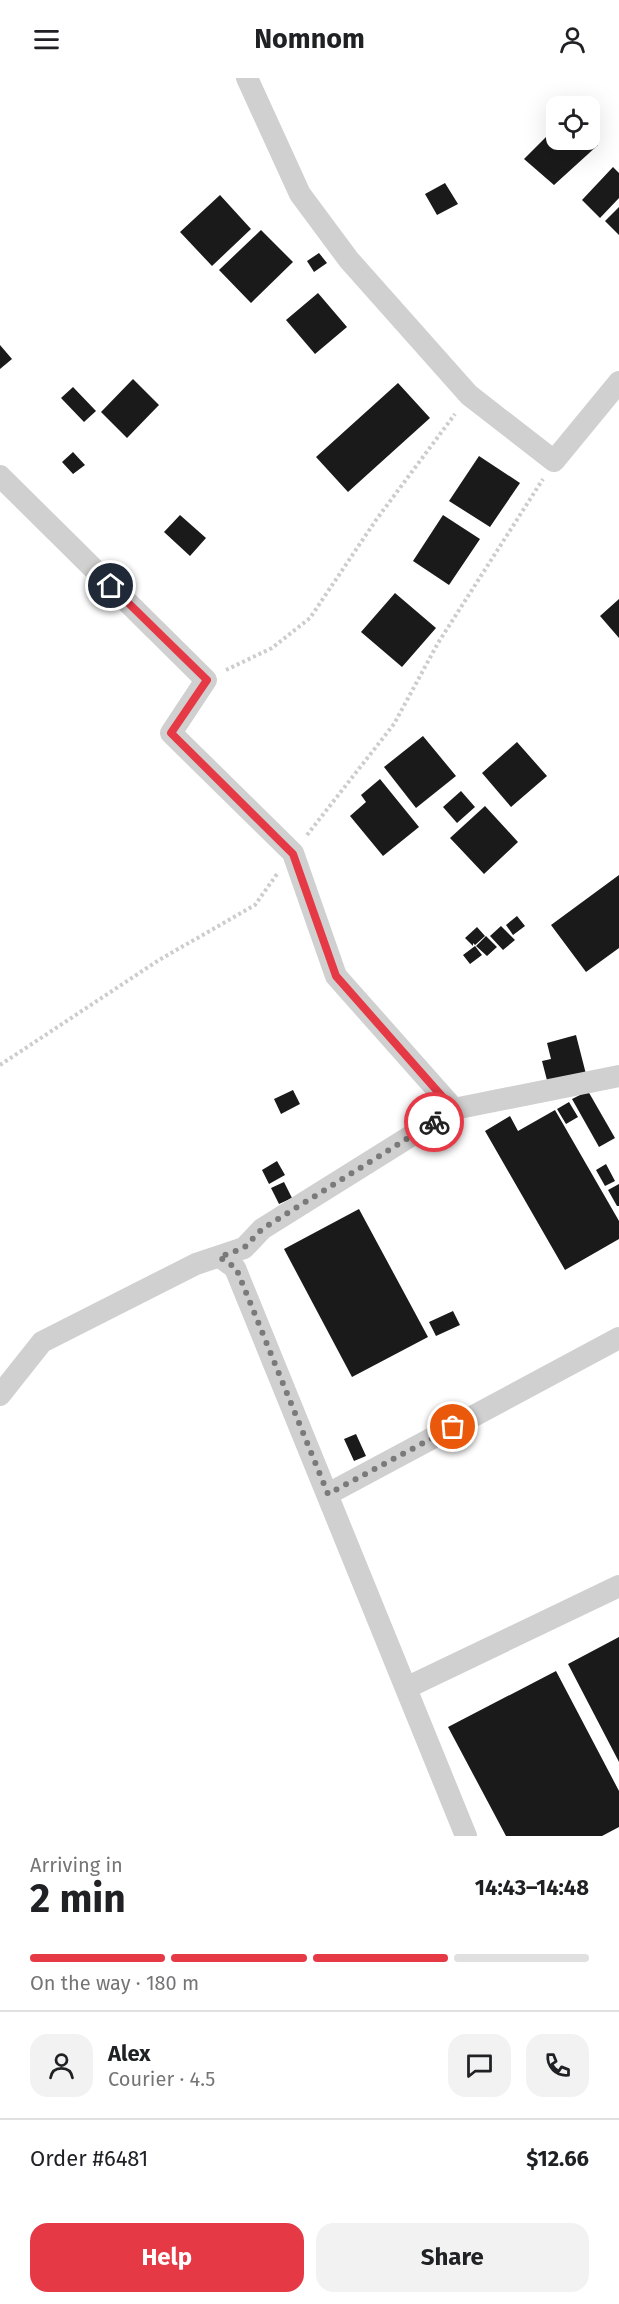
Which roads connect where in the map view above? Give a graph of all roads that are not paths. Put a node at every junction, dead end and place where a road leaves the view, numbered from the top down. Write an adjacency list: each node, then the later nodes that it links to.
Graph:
1 (247, 78): 2 (street)
2 (619, 382)
3 (0, 476): 5 (street)
4 (619, 1076): 5 (street)
5 (454, 1110): 6 (street)
6 (219, 1257): 8 (street); 9 (street)
7 (619, 1338): 9 (street)
8 (0, 1395)
9 (328, 1494): 11 (street)
10 (619, 1586): 11 (street)
11 (406, 1688): 12 (street)
12 (466, 1836)

